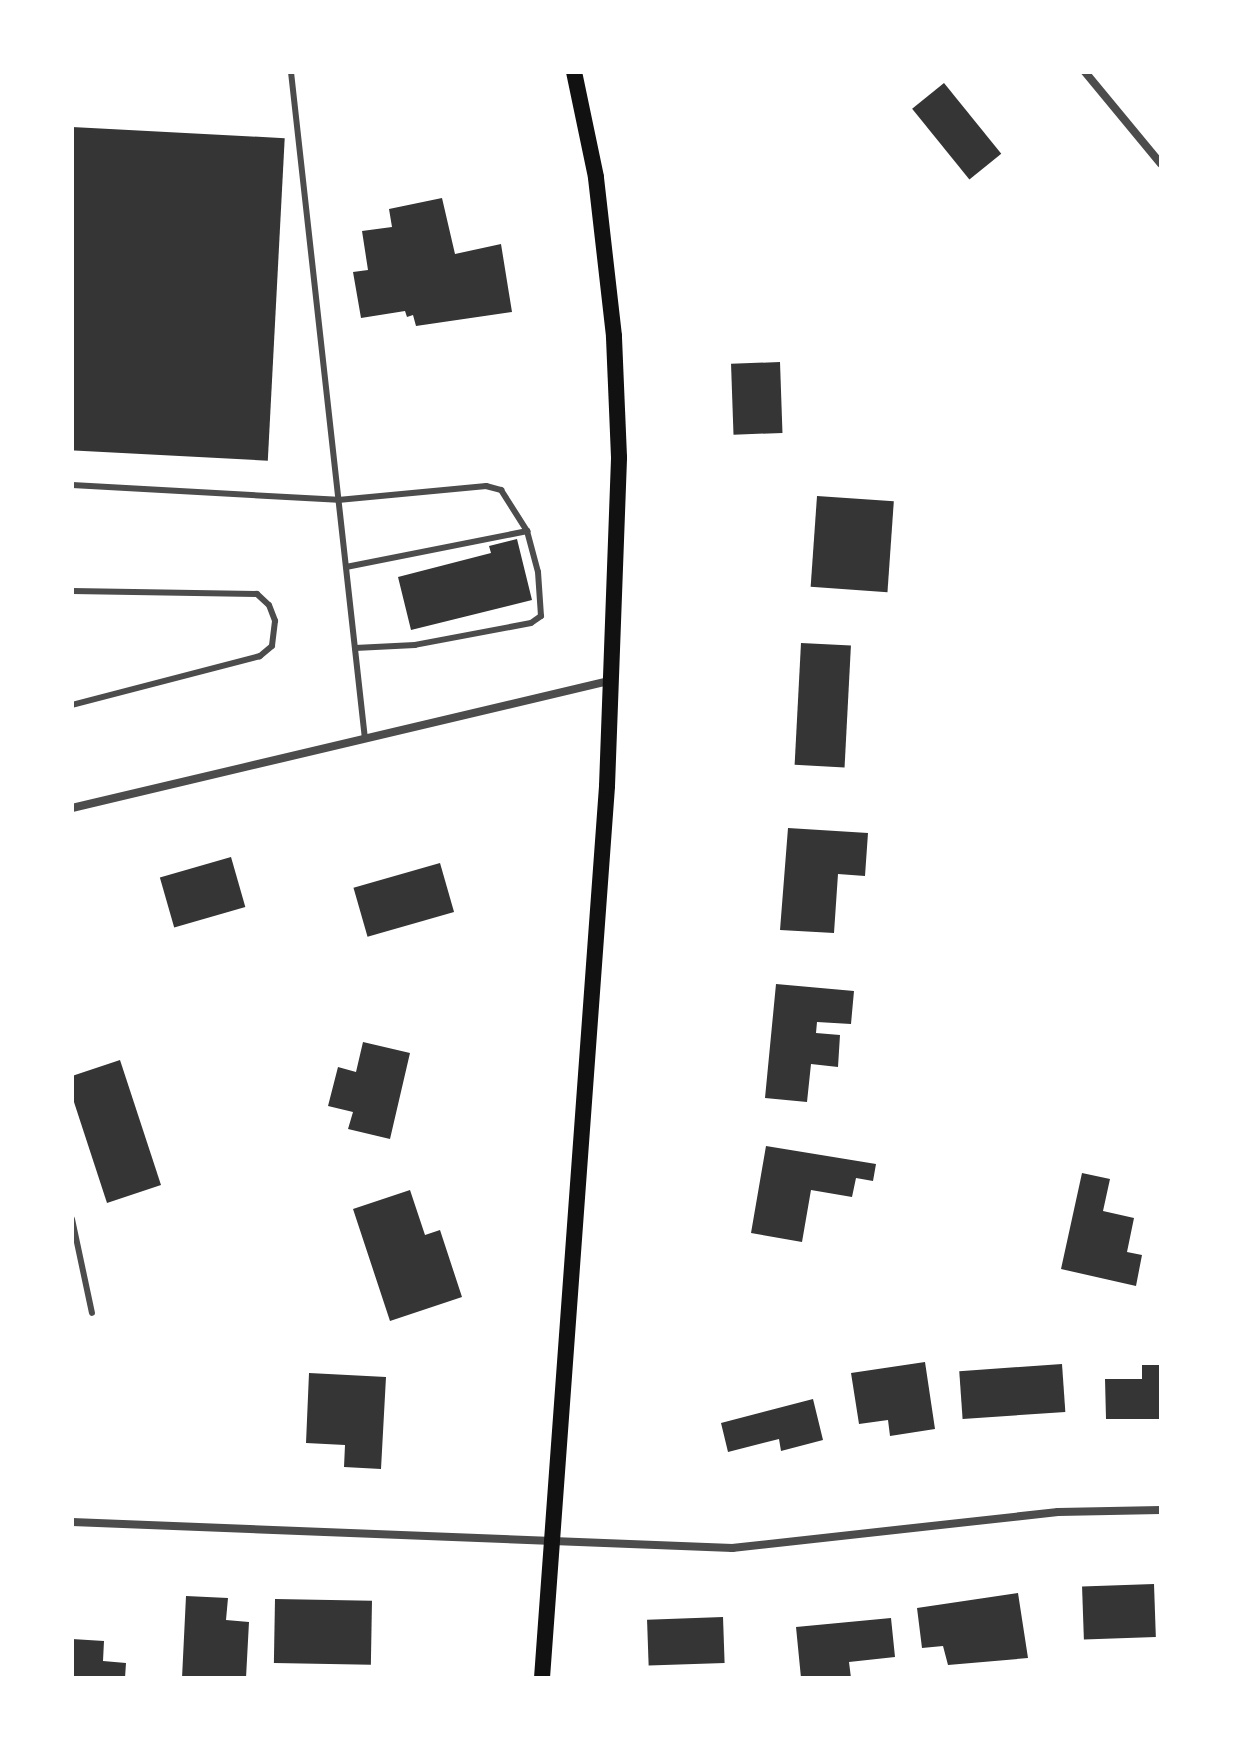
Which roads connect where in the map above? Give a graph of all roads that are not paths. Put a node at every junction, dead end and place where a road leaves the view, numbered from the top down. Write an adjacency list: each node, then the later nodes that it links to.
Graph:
1 (291, 72): 6 (lane)
2 (574, 72): 11 (main road)
3 (1085, 72): 4 (street)
4 (1161, 164)
5 (72, 485): 6 (lane)
6 (338, 500): 7 (lane); 8 (lane)
7 (527, 531): 8 (lane); 10 (lane)
8 (346, 567): 10 (lane)
9 (72, 591): 12 (lane)
10 (355, 648): 13 (lane)
11 (609, 681): 13 (street); 19 (main road)
12 (72, 705)
13 (365, 739): 14 (street)
14 (72, 808)
15 (72, 1219): 16 (lane)
16 (92, 1313)
17 (1161, 1510): 19 (street)
18 (72, 1522): 19 (street)
19 (554, 1545): 20 (main road)
20 (542, 1678)

